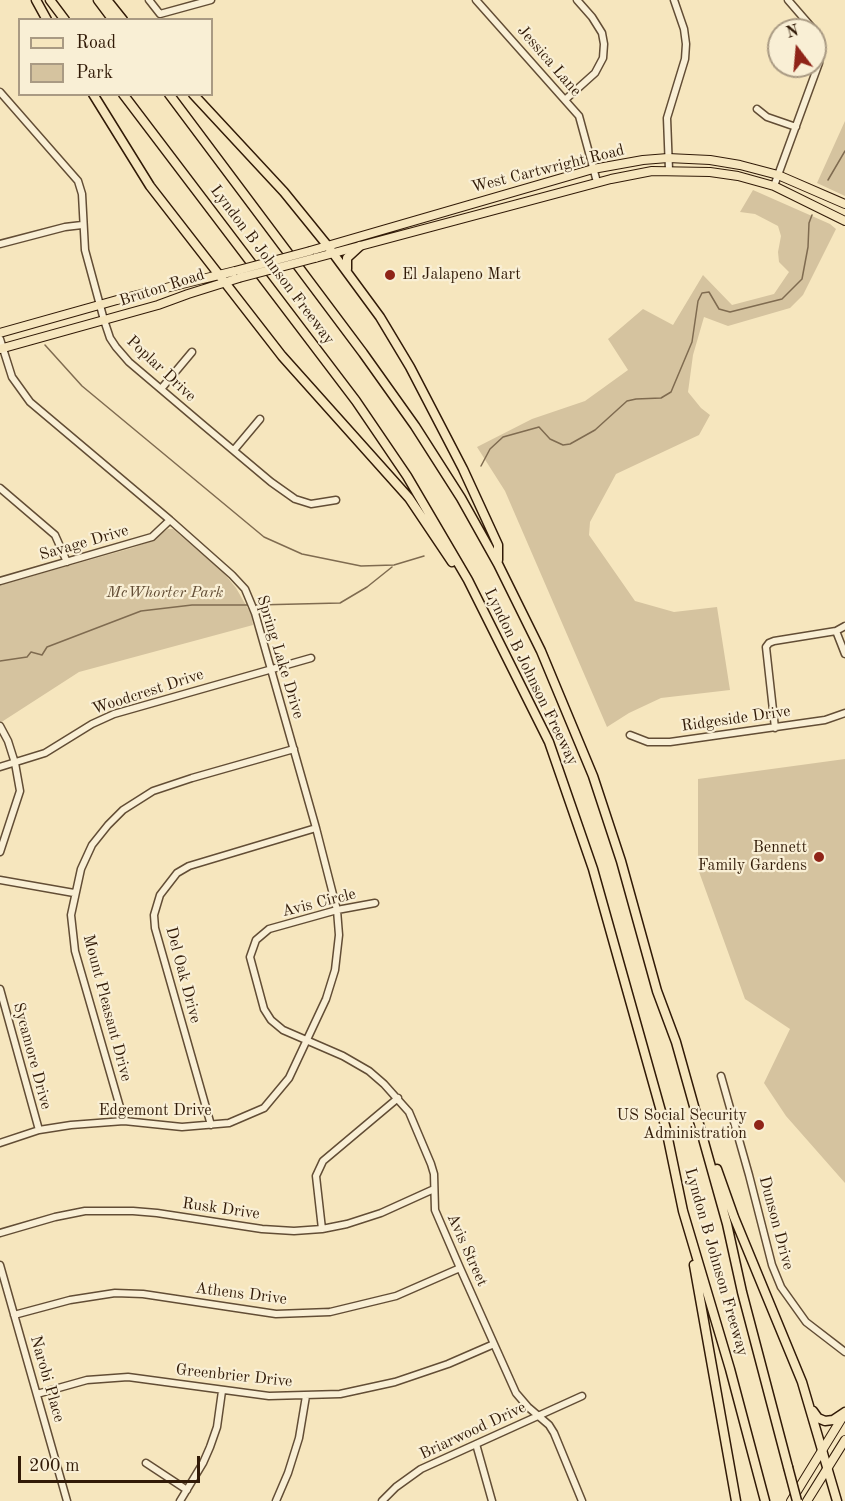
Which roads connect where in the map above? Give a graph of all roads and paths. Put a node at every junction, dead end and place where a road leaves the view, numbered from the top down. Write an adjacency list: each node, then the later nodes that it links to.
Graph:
1 (36, 0): 11 (highway)
2 (50, 0): 12 (highway)
3 (98, 0): 13 (highway)
4 (107, 0): 14 (highway)
5 (148, 0): 6 (street)
6 (211, 0)
7 (476, 0): 22 (street, Jessica Lane)
8 (577, 0): 22 (street)
9 (674, 0): 25 (street)
10 (788, 0): 15 (street)
11 (46, 18)
12 (64, 18)
13 (112, 18)
14 (121, 18)
15 (804, 18)
16 (814, 78): 24 (street)
17 (0, 92): 34 (street, Poplar Drive)
18 (94, 96): 43 (highway)
19 (125, 96): 61 (highway, Lyndon B Johnson Freeway)
20 (170, 96): 57 (highway, Lyndon B Johnson Freeway)
21 (195, 96): 40 (highway)
22 (566, 99): 26 (street, Jessica Lane)
23 (757, 109): 24 (street)
24 (796, 127): 28 (street)
25 (668, 158): 26 (main road, West Cartwright Road); 27 (street); 28 (main road, West Cartwright Road)
26 (593, 169): 29 (street, Jessica Lane); 32 (main road, West Cartwright Road)
27 (669, 170): 29 (main road, West Cartwright Road); 30 (main road, West Cartwright Road)
28 (778, 175): 30 (street); 31 (main road, West Cartwright Road)
29 (597, 182): 35 (main road, West Cartwright Road)
30 (774, 186): 33 (main road, West Cartwright Road)
31 (845, 204)
32 (431, 214): 35 (main road); 36 (main road, West Cartwright Road)
33 (845, 221)
34 (82, 225): 38 (street); 44 (street, Poplar Drive)
35 (435, 227): 37 (main road, West Cartwright Road)
36 (385, 229): 37 (main road); 40 (main road, West Cartwright Road)
37 (388, 240): 39 (main road, West Cartwright Road)
38 (0, 242)
39 (360, 246): 40 (main road, West Cartwright Road); 41 (highway)
40 (330, 249): 41 (highway); 42 (main road, Bruton Road, bridge); 42 (main road, Bruton Road, bridge)
41 (348, 273): 57 (highway)
42 (237, 275): 43 (main road, Bruton Road)
43 (221, 279): 44 (main road, Bruton Road); 45 (main road, Bruton Road); 61 (highway)
44 (100, 305): 45 (street, Poplar Drive); 46 (main road, Bruton Road)
45 (104, 320): 48 (main road, Bruton Road); 50 (street, Poplar Drive)
46 (0, 333)
47 (0, 339): 48 (street, Spring Lake Drive)
48 (1, 349): 55 (street, Spring Lake Drive)
49 (192, 352): 50 (street)
50 (161, 389): 52 (street, Poplar Drive)
51 (260, 418): 52 (street)
52 (234, 450): 54 (street, Poplar Drive)
53 (0, 488): 56 (street)
54 (336, 500)
55 (170, 520): 56 (street, Savage Drive); 64 (street, Spring Lake Drive)
56 (67, 562): 58 (street, Savage Drive)
57 (498, 564): 81 (highway, Lyndon B Johnson Freeway)
58 (0, 581)
59 (845, 626): 60 (street)
60 (836, 631): 62 (street); 67 (street)
61 (497, 639): 88 (highway, Lyndon B Johnson Freeway)
62 (845, 654)
63 (310, 658): 64 (street, Woodcrest Drive)
64 (271, 669): 69 (street, Spring Lake Drive); 70 (street, Woodcrest Drive)
65 (845, 713): 67 (street, Ridgeside Drive)
66 (0, 726): 70 (street)
67 (775, 728): 68 (street, Ridgeside Drive)
68 (630, 735)
69 (294, 749): 72 (street, Spring Lake Drive); 75 (street, Mount Pleasant Drive)
70 (15, 763): 71 (street, Woodcrest Drive); 73 (street)
71 (0, 767)
72 (316, 828): 77 (street, Spring Lake Drive); 84 (street, Del Oak Drive)
73 (0, 852)
74 (0, 879): 75 (street)
75 (74, 893): 83 (street, Mount Pleasant Drive)
76 (375, 903): 77 (street, Avis Circle)
77 (338, 910): 79 (street, Spring Lake Drive); 79 (street, Avis Circle)
78 (0, 989): 85 (street, Sycamore Drive)
79 (307, 1040): 82 (street, Avis Street); 84 (street, Edgemont Drive)
80 (721, 1076): 95 (street, Dunson Drive)
81 (692, 1096): 100 (highway); 118 (highway, Lyndon B Johnson Freeway, bridge)
82 (398, 1098): 87 (street, Avis Street); 89 (street)
83 (124, 1121): 84 (street, Edgemont Drive); 85 (street, Edgemont Drive)
84 (212, 1125)
85 (39, 1130): 86 (street, Edgemont Drive)
86 (0, 1143)
87 (434, 1189): 89 (street, Rusk Drive); 92 (street, Avis Street)
88 (683, 1211): 115 (highway); 116 (highway, Lyndon B Johnson Freeway)
89 (322, 1229): 90 (street, Rusk Drive)
90 (0, 1233)
91 (0, 1265): 93 (street, Narobi Place)
92 (460, 1268): 93 (street, Athens Drive); 94 (street, Avis Street)
93 (14, 1315): 97 (street, Narobi Place)
94 (494, 1344): 98 (street, Greenbrier Drive); 102 (street, Avis Street)
95 (845, 1352)
96 (222, 1391): 97 (street, Greenbrier Drive); 98 (street, Greenbrier Drive); 108 (street)
97 (37, 1394): 109 (street, Narobi Place)
98 (306, 1396): 111 (street)
99 (582, 1396): 102 (street, Briarwood Drive)
100 (810, 1408): 101 (highway); 105 (highway)
101 (845, 1412): 105 (main road)
102 (537, 1415): 104 (street, Briarwood Drive); 114 (street, Avis Street)
103 (845, 1440): 107 (main road)
104 (476, 1444): 112 (street, Briarwood Drive); 113 (street)
105 (822, 1449): 107 (highway); 117 (main road)
106 (146, 1463): 108 (street)
107 (828, 1467): 119 (main road); 120 (highway)
108 (187, 1490): 110 (street)
109 (67, 1501)
110 (180, 1501)
111 (276, 1501)
112 (382, 1501)
113 (492, 1501)
114 (582, 1501)
115 (736, 1501)
116 (765, 1501)
117 (790, 1501)
118 (797, 1501)
119 (807, 1501)
120 (837, 1501)

